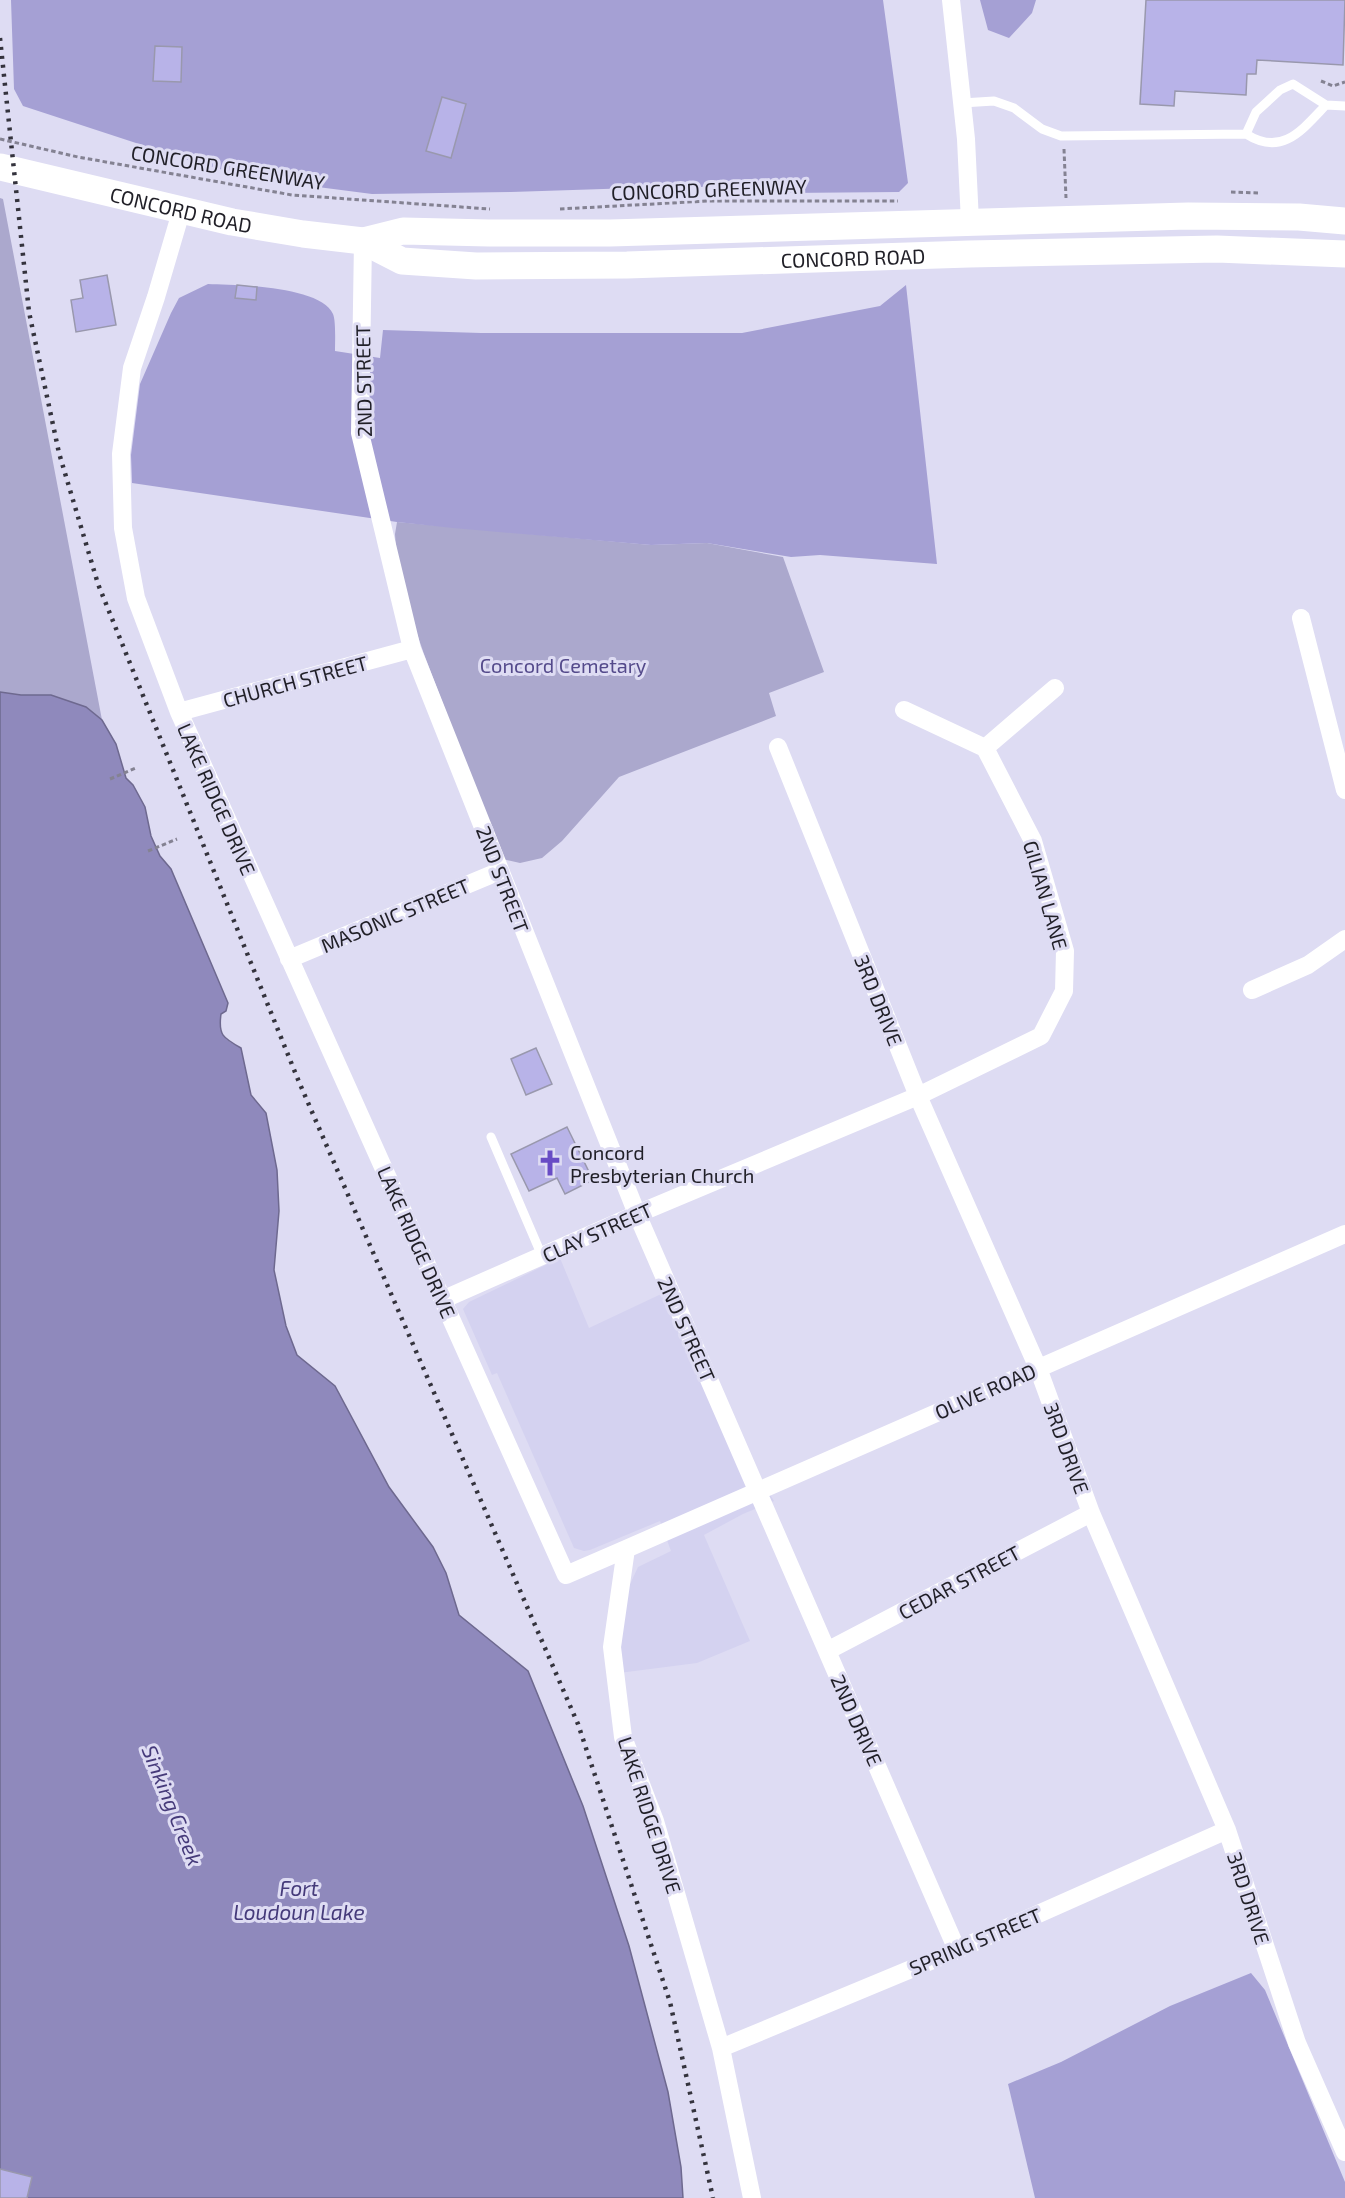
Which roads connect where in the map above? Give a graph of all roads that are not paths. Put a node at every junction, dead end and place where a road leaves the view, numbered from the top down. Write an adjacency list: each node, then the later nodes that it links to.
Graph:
1 (951, 0): 2 (street)
2 (962, 103): 5 (lane); 9 (street)
3 (1326, 105): 4 (lane); 5 (lane); 5 (lane)
4 (1345, 106)
5 (1246, 134)
6 (0, 167): 7 (main road, CONCORD ROAD)
7 (181, 212): 10 (main road, CONCORD ROAD); 17 (street, LAKE RIDGE DRIVE)
8 (1345, 221): 9 (main road, CONCORD ROAD)
9 (970, 222): 10 (main road, CONCORD ROAD); 11 (main road)
10 (363, 241): 11 (main road, CONCORD ROAD); 14 (street, 2ND STREET)
11 (969, 254): 12 (main road, CONCORD ROAD)
12 (1345, 254)
13 (1301, 618): 20 (street)
14 (412, 649): 17 (street, CHURCH STREET); 21 (street, 2ND STREET)
15 (1055, 688): 19 (street)
16 (904, 710): 19 (street)
17 (178, 712): 23 (street, LAKE RIDGE DRIVE)
18 (777, 747): 25 (street, 3RD DRIVE)
19 (985, 748): 25 (street, GILIAN LANE)
20 (1345, 790)
21 (501, 871): 23 (street, MASONIC STREET); 27 (street, 2ND STREET)
22 (1345, 939): 24 (street)
23 (289, 958): 30 (street, LAKE RIDGE DRIVE)
24 (1252, 990)
25 (918, 1096): 27 (street, CLAY STREET); 31 (street, 3RD DRIVE)
26 (491, 1137): 29 (lane)
27 (637, 1214): 29 (street, CLAY STREET); 32 (street, 2ND STREET)
28 (1345, 1234): 31 (street, OLIVE ROAD)
29 (542, 1256): 30 (street, CLAY STREET)
30 (442, 1300): 34 (street, LAKE RIDGE DRIVE)
31 (1038, 1368): 32 (street, OLIVE ROAD); 33 (street, 3RD DRIVE)
32 (757, 1491): 34 (street, OLIVE ROAD); 35 (street, 2ND DRIVE)
33 (1090, 1513): 35 (street, CEDAR STREET); 36 (street, 3RD DRIVE)
34 (626, 1549): 38 (street, LAKE RIDGE DRIVE)
35 (827, 1651): 37 (street, 2ND DRIVE)
36 (1227, 1830): 37 (street, SPRING STREET); 39 (street, 3RD DRIVE)
37 (957, 1950): 38 (street, SPRING STREET)
38 (721, 2048): 40 (street, LAKE RIDGE DRIVE)
39 (1345, 2152)
40 (752, 2198)

